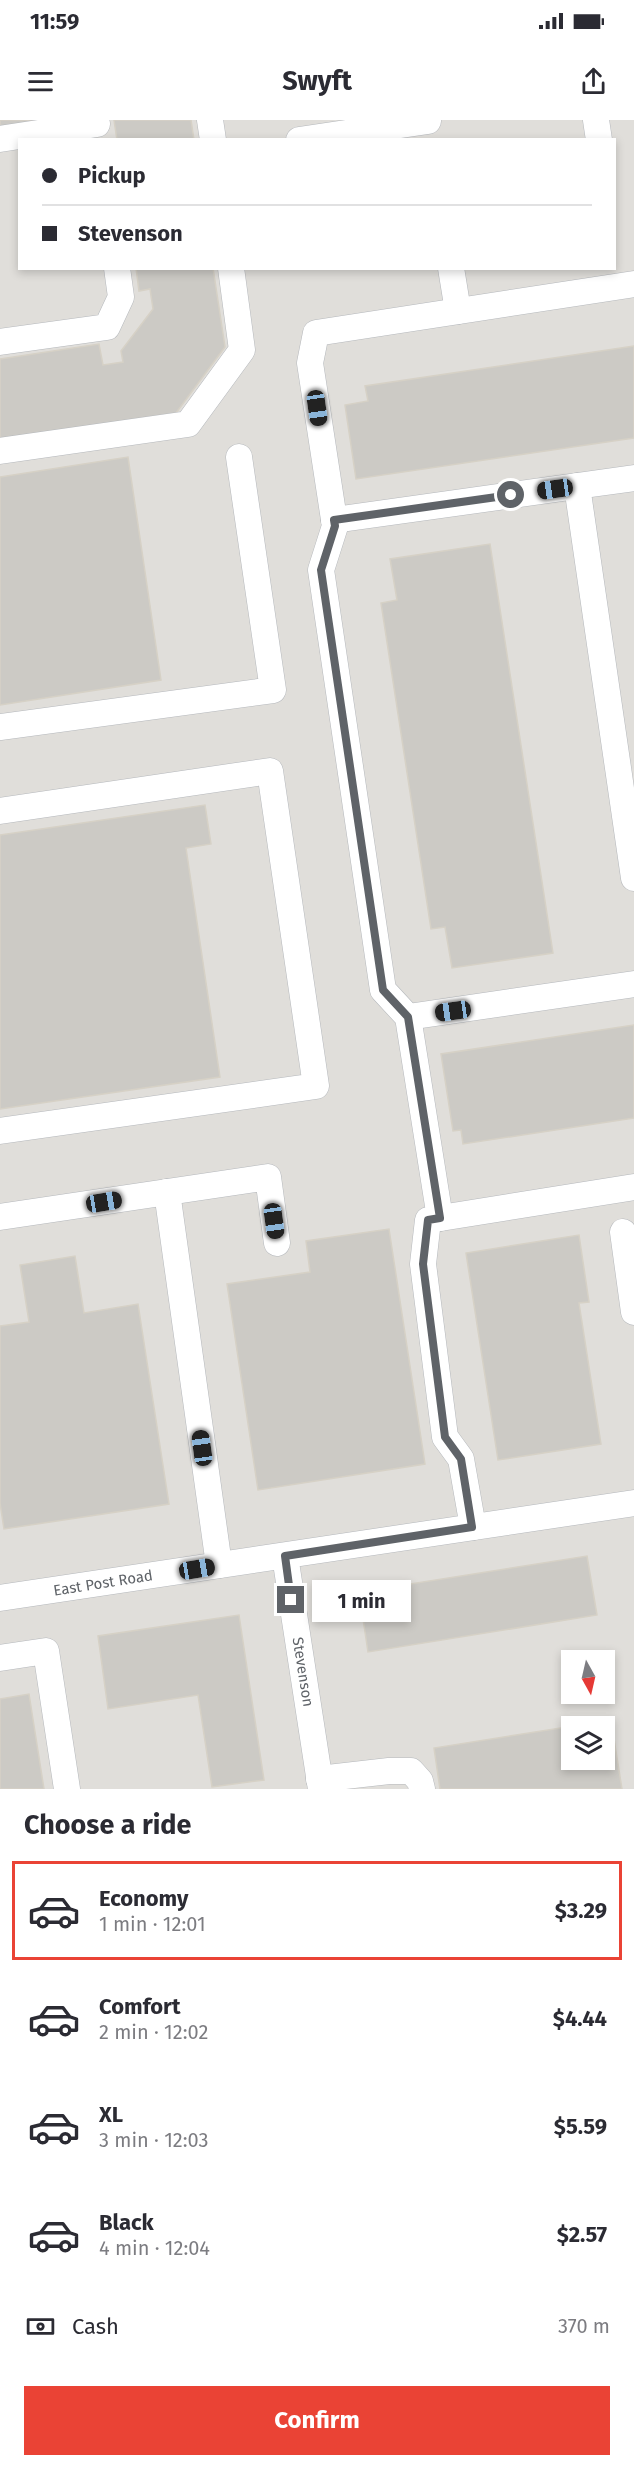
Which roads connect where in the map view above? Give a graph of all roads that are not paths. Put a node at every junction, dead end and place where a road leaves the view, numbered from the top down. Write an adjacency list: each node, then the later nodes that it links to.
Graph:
1 (210, 120): 5 (street)
2 (429, 127): 4 (street)
3 (97, 128): 7 (street)
4 (357, 130): 6 (street)
5 (213, 138)
6 (311, 138)
7 (0, 139)
8 (117, 270): 13 (street)
9 (231, 270): 14 (street)
10 (451, 270): 12 (street)
11 (634, 284): 12 (street)
12 (458, 311): 18 (street)
13 (0, 342)
14 (0, 451)
15 (239, 457): 19 (street)
16 (634, 478): 17 (street)
17 (577, 486): 18 (street); 21 (street)
18 (334, 520): 23 (street)
19 (0, 727)
20 (0, 811): 24 (street)
21 (634, 878)
22 (634, 984): 23 (street)
23 (408, 1017): 28 (street)
24 (0, 1131)
25 (634, 1187): 28 (street)
26 (166, 1192): 27 (street); 30 (street); 35 (street)
27 (0, 1217)
28 (440, 1218): 33 (street)
29 (623, 1233): 31 (street)
30 (277, 1243)
31 (634, 1312)
32 (634, 1503): 33 (street, East Post Road)
33 (472, 1527): 34 (street, East Post Road)
34 (285, 1556): 35 (street, East Post Road); 38 (street, Stevenson)
35 (219, 1565): 36 (street, East Post Road)
36 (0, 1598)
37 (0, 1658): 39 (street)
38 (320, 1784): 40 (street)
39 (67, 1789)
40 (422, 1789)

